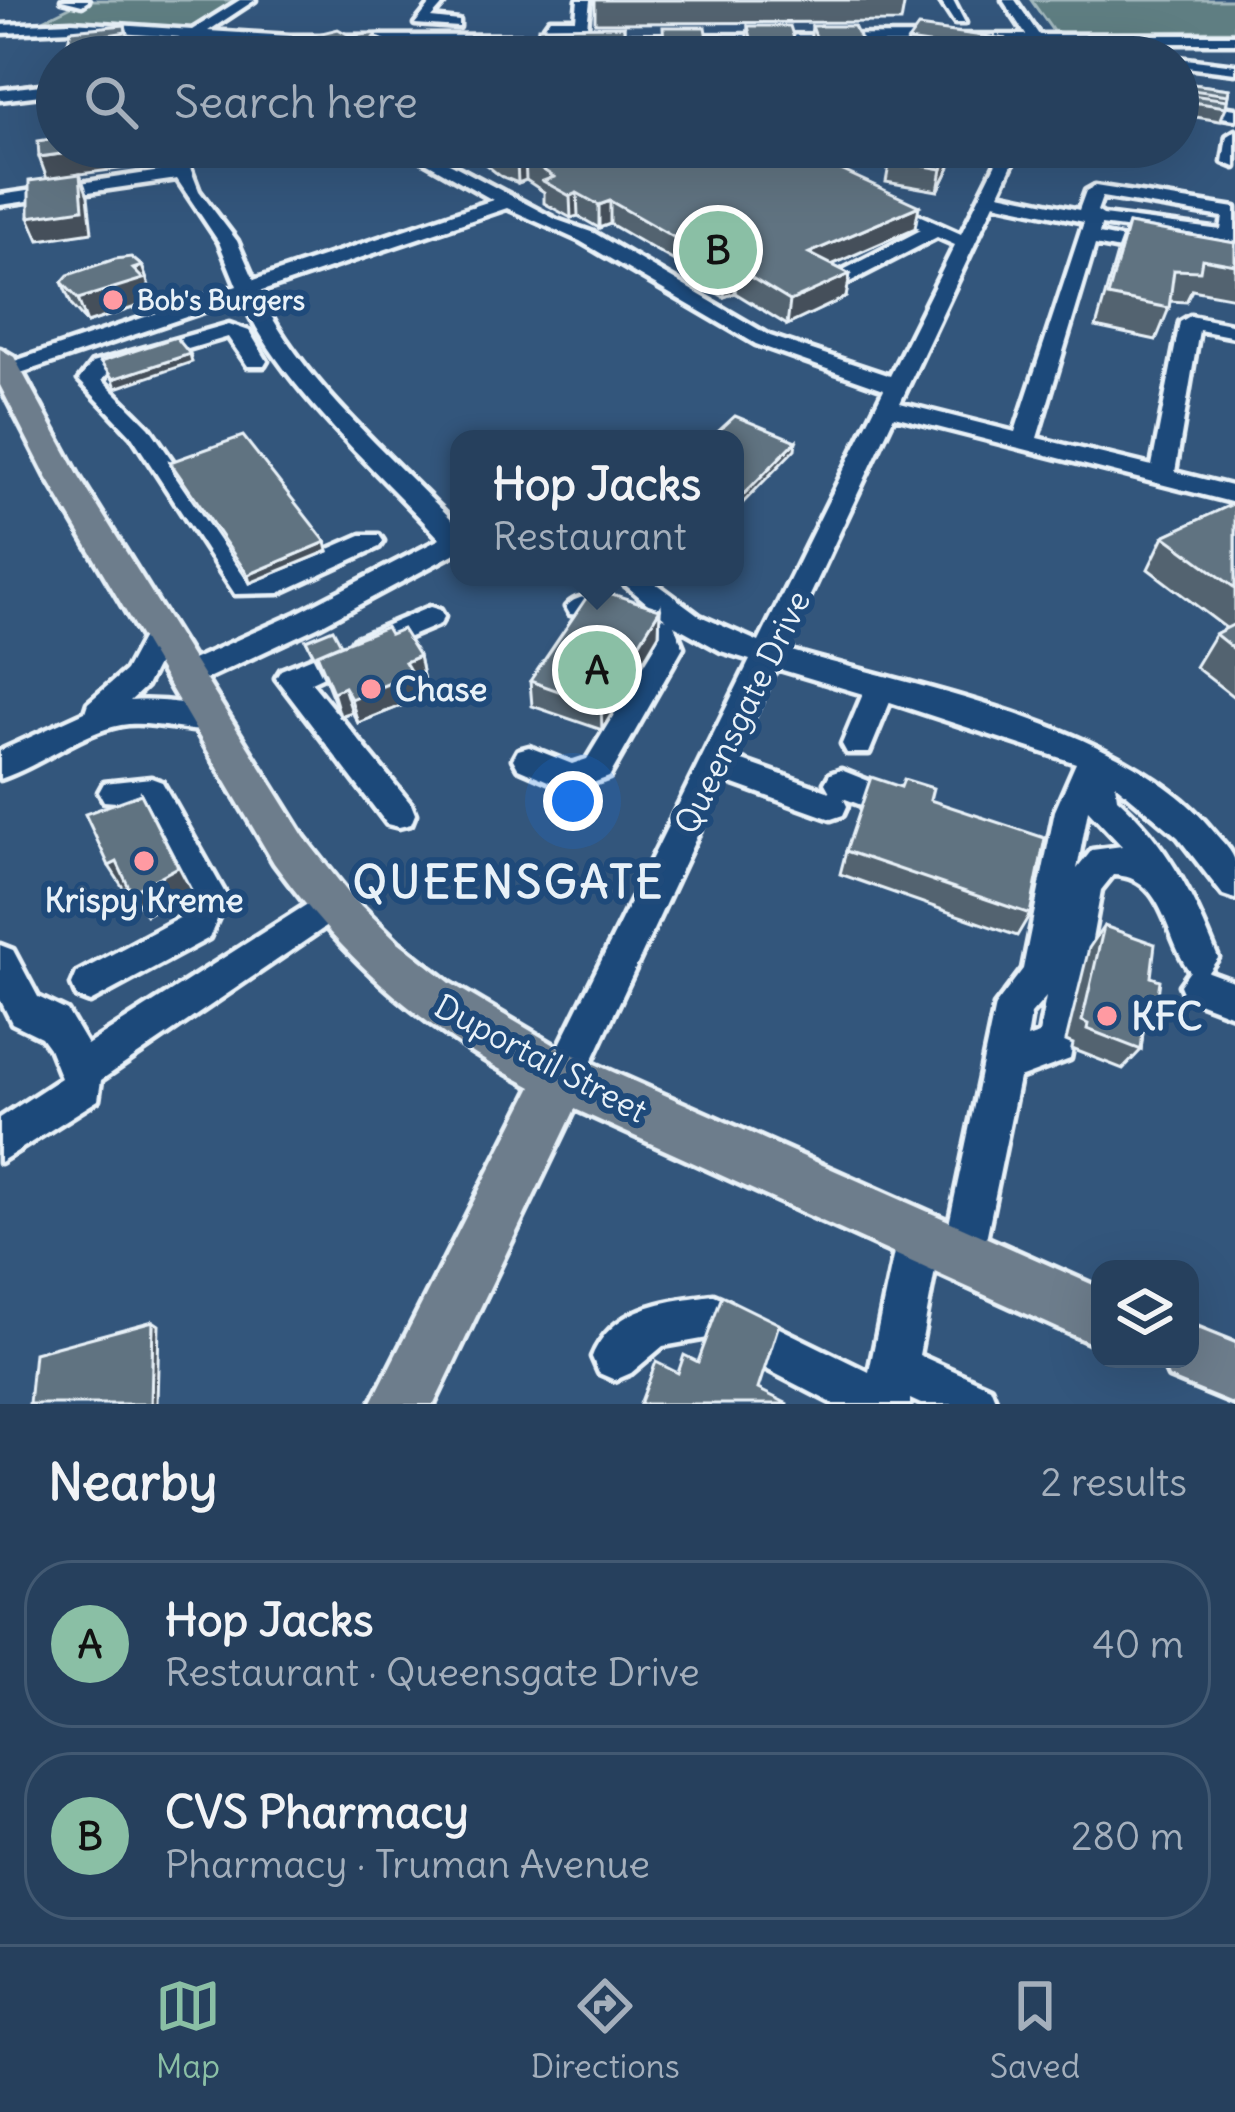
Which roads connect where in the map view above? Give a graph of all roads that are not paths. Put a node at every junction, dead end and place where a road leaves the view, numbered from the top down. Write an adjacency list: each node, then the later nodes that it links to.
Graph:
1 (68, 0): 7 (street)
2 (249, 0): 13 (street)
3 (426, 0): 8 (street)
4 (584, 0): 8 (street)
5 (946, 0): 9 (street)
6 (1009, 0): 15 (street)
7 (83, 1): 10 (street)
8 (440, 1)
9 (960, 20)
10 (40, 25): 12 (street); 13 (street)
11 (381, 26): 14 (street)
12 (0, 29)
13 (193, 36)
14 (369, 36)
15 (1034, 36)
16 (1199, 38): 17 (street)
17 (1235, 39)
18 (1199, 65): 19 (street)
19 (1235, 69)
20 (36, 91): 23 (street)
21 (1199, 92): 22 (street)
22 (1208, 92)
23 (0, 95)
24 (1199, 95): 25 (street)
25 (1235, 102)
26 (1199, 108): 27 (street)
27 (1235, 114)
28 (1235, 136): 29 (street)
29 (1235, 162)
30 (182, 168): 33 (street)
31 (448, 168): 37 (street)
32 (1002, 168): 35 (street, Queensgate Drive)
33 (184, 173): 36 (street); 44 (street)
34 (856, 193): 39 (street)
35 (988, 196): 38 (street); 41 (street, Queensgate Drive)
36 (0, 200)
37 (512, 200): 44 (street); 48 (street)
38 (1091, 215): 38 (street); 40 (street)
39 (936, 230): 41 (street); 43 (street)
40 (1088, 238): 42 (street); 49 (street)
41 (965, 243): 48 (street, Queensgate Drive)
42 (1235, 267)
43 (830, 284)
44 (247, 293): 47 (street); 52 (street)
45 (1235, 331): 50 (street)
46 (250, 353): 53 (street)
47 (4, 374): 58 (main road, Duportail Street)
48 (892, 396): 49 (street); 59 (street, Queensgate Drive)
49 (1024, 442): 50 (street)
50 (1162, 476): 51 (street)
51 (1235, 495)
52 (450, 532)
53 (370, 541)
54 (450, 545): 60 (street)
55 (641, 586): 59 (street)
56 (580, 607): 65 (street)
57 (430, 616): 71 (street)
58 (159, 633): 60 (main road, Duportail Street); 63 (street)
59 (769, 658): 61 (street); 67 (street, Queensgate Drive)
60 (185, 676): 62 (main road, Duportail Street)
61 (880, 690): 64 (street); 66 (street)
62 (212, 721): 63 (street); 76 (main road, Duportail Street)
63 (85, 722): 68 (street)
64 (858, 744)
65 (529, 759)
66 (1102, 761): 73 (street); 74 (street); 75 (street)
67 (717, 765): 70 (street); 82 (street, Queensgate Drive)
68 (0, 766)
69 (115, 792): 79 (street)
70 (895, 805)
71 (399, 814)
72 (1023, 845): 73 (street)
73 (1062, 857): 80 (street)
74 (1235, 884)
75 (1175, 894): 78 (street); 80 (street)
76 (328, 906): 81 (street); 82 (main road, Duportail Street)
77 (0, 962): 81 (street)
78 (1219, 984)
79 (90, 985)
80 (1002, 1066): 84 (street)
81 (80, 1072): 83 (street)
82 (564, 1077): 84 (main road, Duportail Street); 92 (main road, Queensgate Drive)
83 (0, 1142)
84 (941, 1248): 85 (main road, Duportail Street); 91 (street)
85 (1091, 1314)
86 (714, 1318): 88 (street)
87 (769, 1346): 91 (street)
88 (615, 1357)
89 (1199, 1360): 90 (main road)
90 (1235, 1374)
91 (887, 1392): 93 (street)
92 (402, 1404)
93 (973, 1404)

